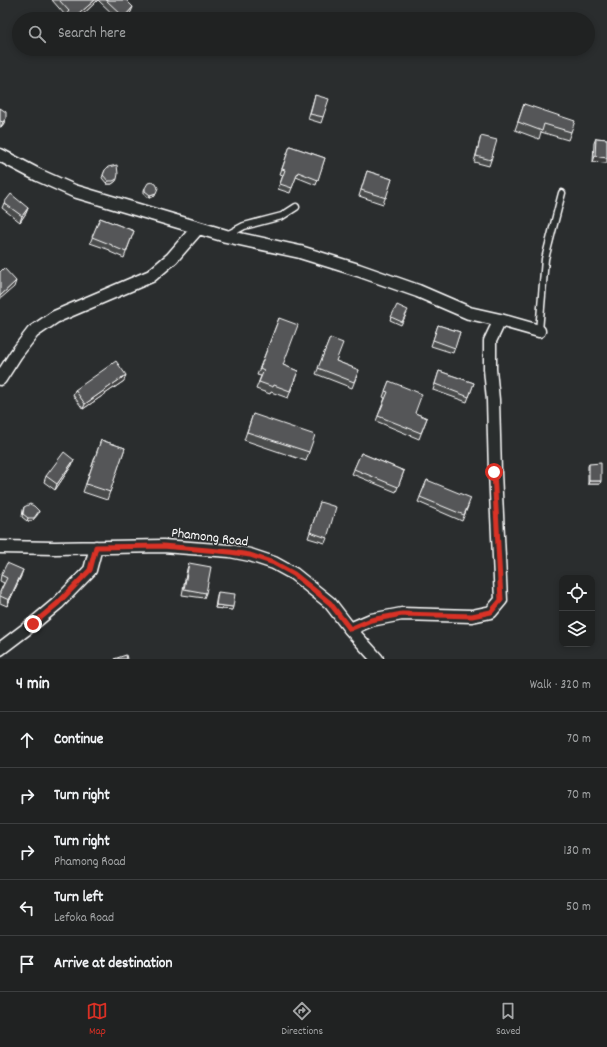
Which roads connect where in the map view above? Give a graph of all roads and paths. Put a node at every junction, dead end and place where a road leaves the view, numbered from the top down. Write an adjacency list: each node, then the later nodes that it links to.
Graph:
1 (0, 155): 4 (street)
2 (562, 193): 7 (lane)
3 (296, 207): 5 (lane)
4 (198, 228): 5 (street); 8 (street)
5 (226, 236): 6 (street)
6 (500, 320): 7 (street); 11 (street)
7 (539, 332)
8 (0, 379)
9 (0, 547): 10 (street, Phamong Road)
10 (96, 547): 11 (street, Phamong Road); 12 (street)
11 (350, 629): 13 (street, Phamong Road)
12 (0, 648)
13 (377, 659)

